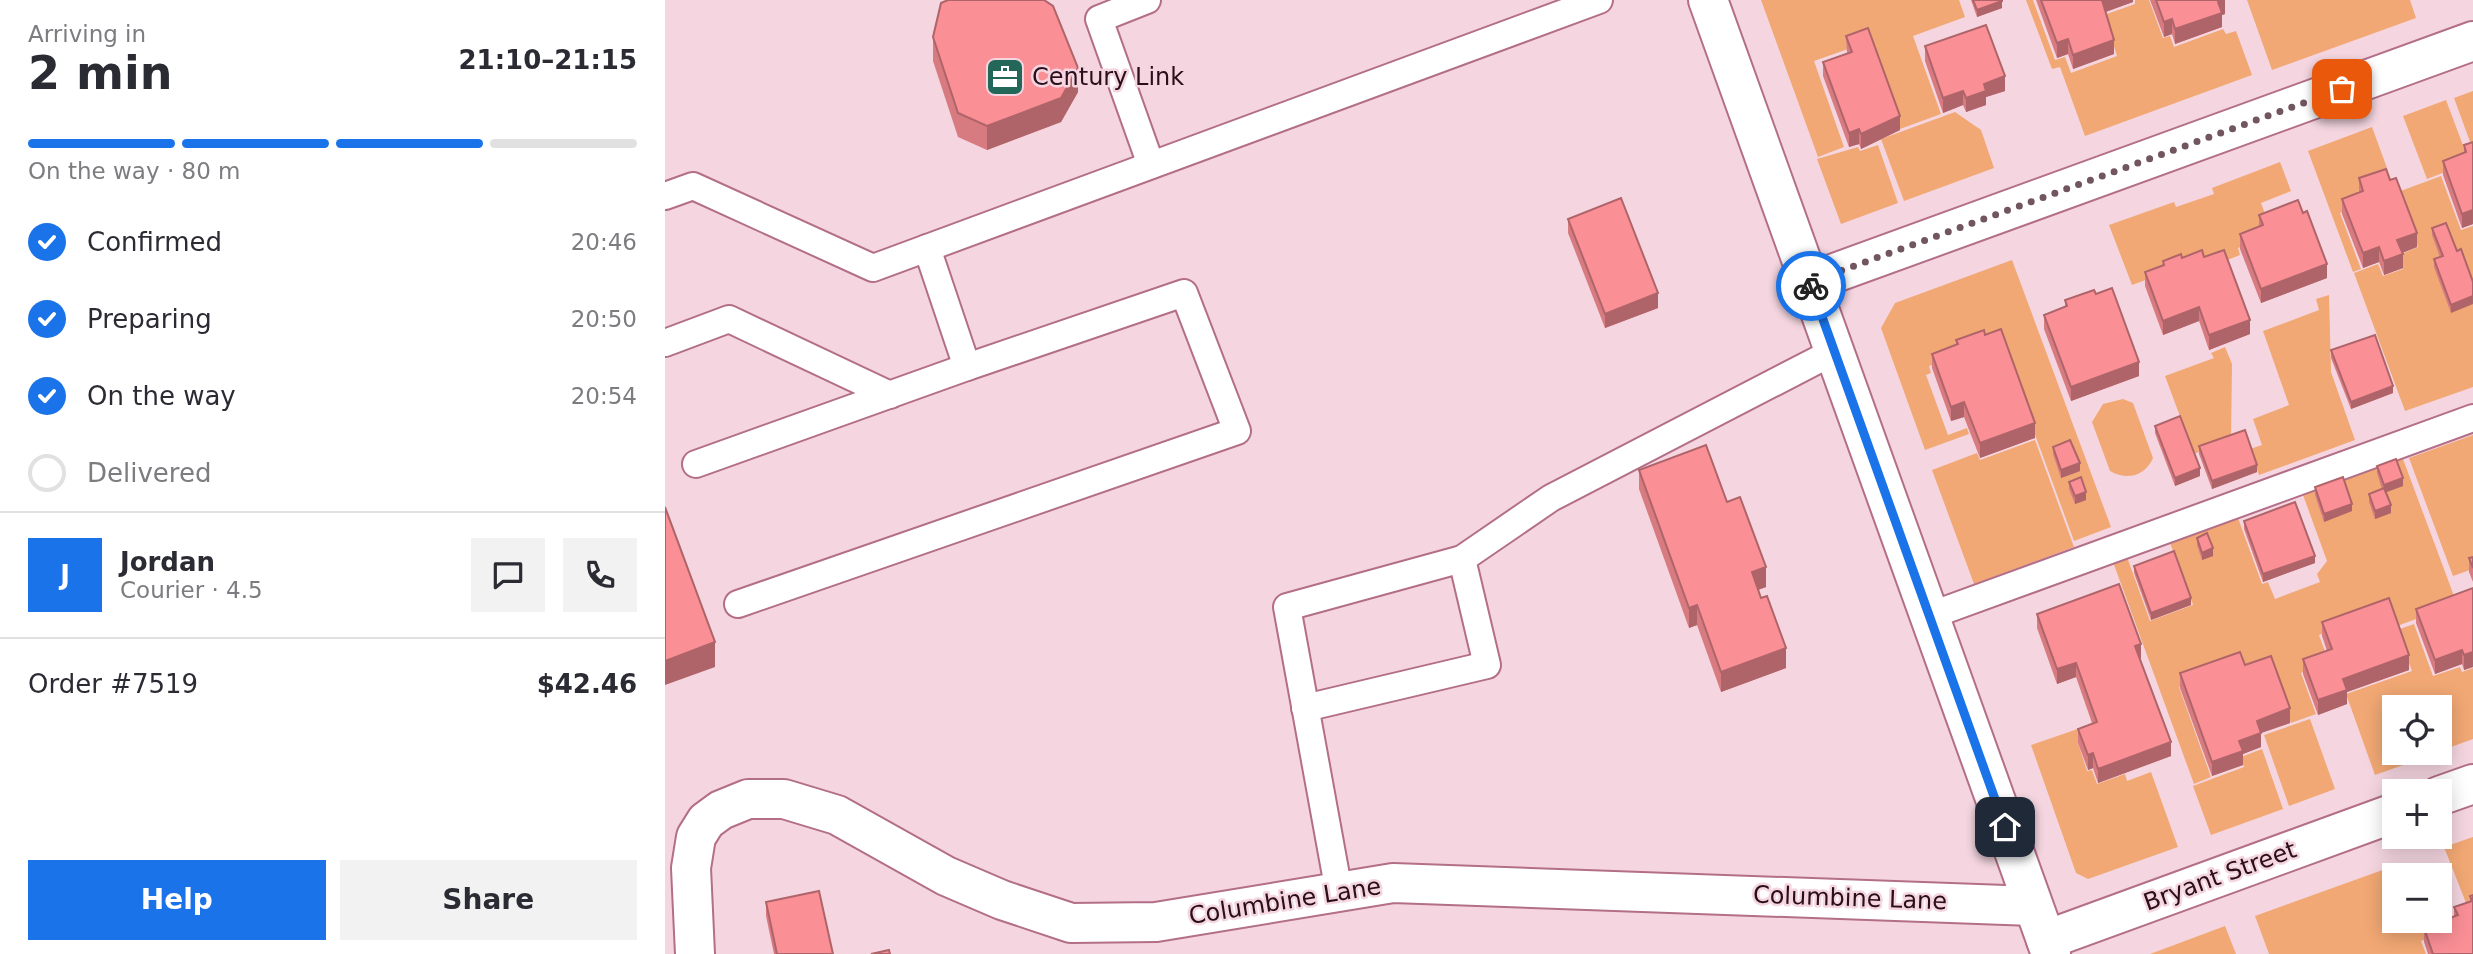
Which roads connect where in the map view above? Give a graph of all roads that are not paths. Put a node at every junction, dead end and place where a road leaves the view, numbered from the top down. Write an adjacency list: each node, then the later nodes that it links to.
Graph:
1 (1147, 0): 6 (lane)
2 (1599, 0): 4 (lane)
3 (1708, 0): 9 (street)
4 (1535, 11): 6 (lane)
5 (2473, 41): 9 (street)
6 (1151, 165): 8 (lane)
7 (665, 196): 8 (lane)
8 (927, 248): 12 (lane)
9 (1810, 282): 11 (street)
10 (665, 343): 13 (lane)
11 (1835, 351): 16 (lane); 18 (street)
12 (967, 368): 13 (lane); 17 (lane)
13 (890, 395): 15 (lane)
14 (2473, 418): 18 (lane)
15 (695, 464)
16 (1462, 559): 19 (lane); 19 (lane)
17 (738, 604)
18 (1930, 616): 24 (street)
19 (1305, 708): 23 (lane)
20 (2473, 784): 21 (street)
21 (2452, 791)
22 (2382, 817): 24 (street, Bryant Street)
23 (1339, 892): 24 (street, Columbine Lane); 25 (street, Columbine Lane)
24 (2043, 933)
25 (695, 954)

